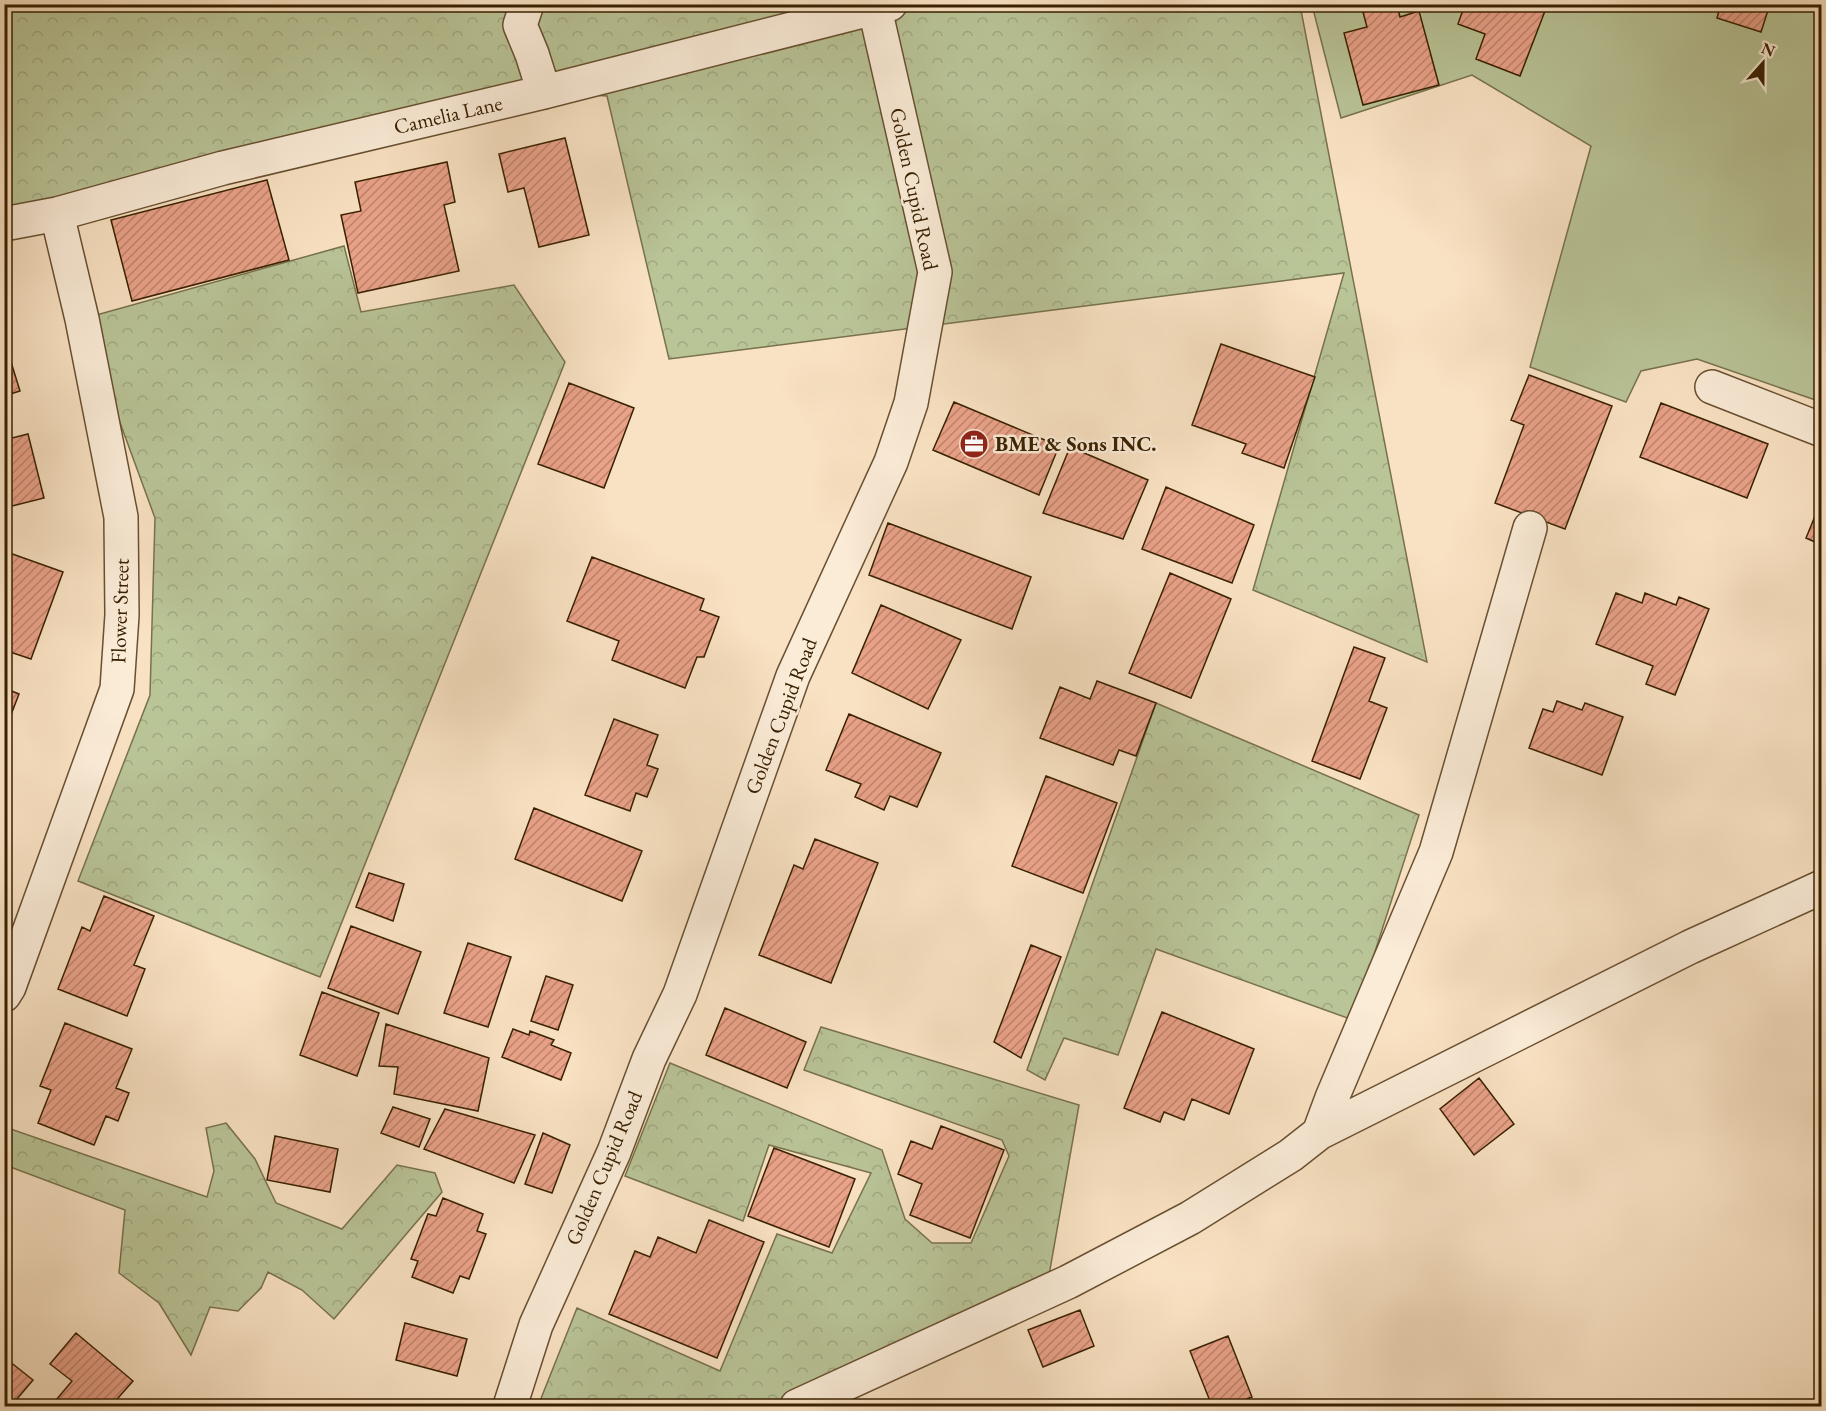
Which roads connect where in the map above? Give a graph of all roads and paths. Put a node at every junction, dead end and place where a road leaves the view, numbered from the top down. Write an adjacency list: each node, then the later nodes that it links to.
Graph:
1 (527, 4): 3 (street)
2 (883, 7): 3 (street, Camelia Lane); 12 (street, Golden Cupid Road)
3 (544, 92): 4 (street, Camelia Lane)
4 (57, 214): 5 (street, Camelia Lane); 10 (street, Flower Street)
5 (4, 224)
6 (1712, 387): 7 (street)
7 (1821, 430)
8 (1530, 528): 11 (street)
9 (1821, 887): 11 (street)
10 (4, 995)
11 (1319, 1133): 13 (street)
12 (510, 1407)
13 (797, 1407)

